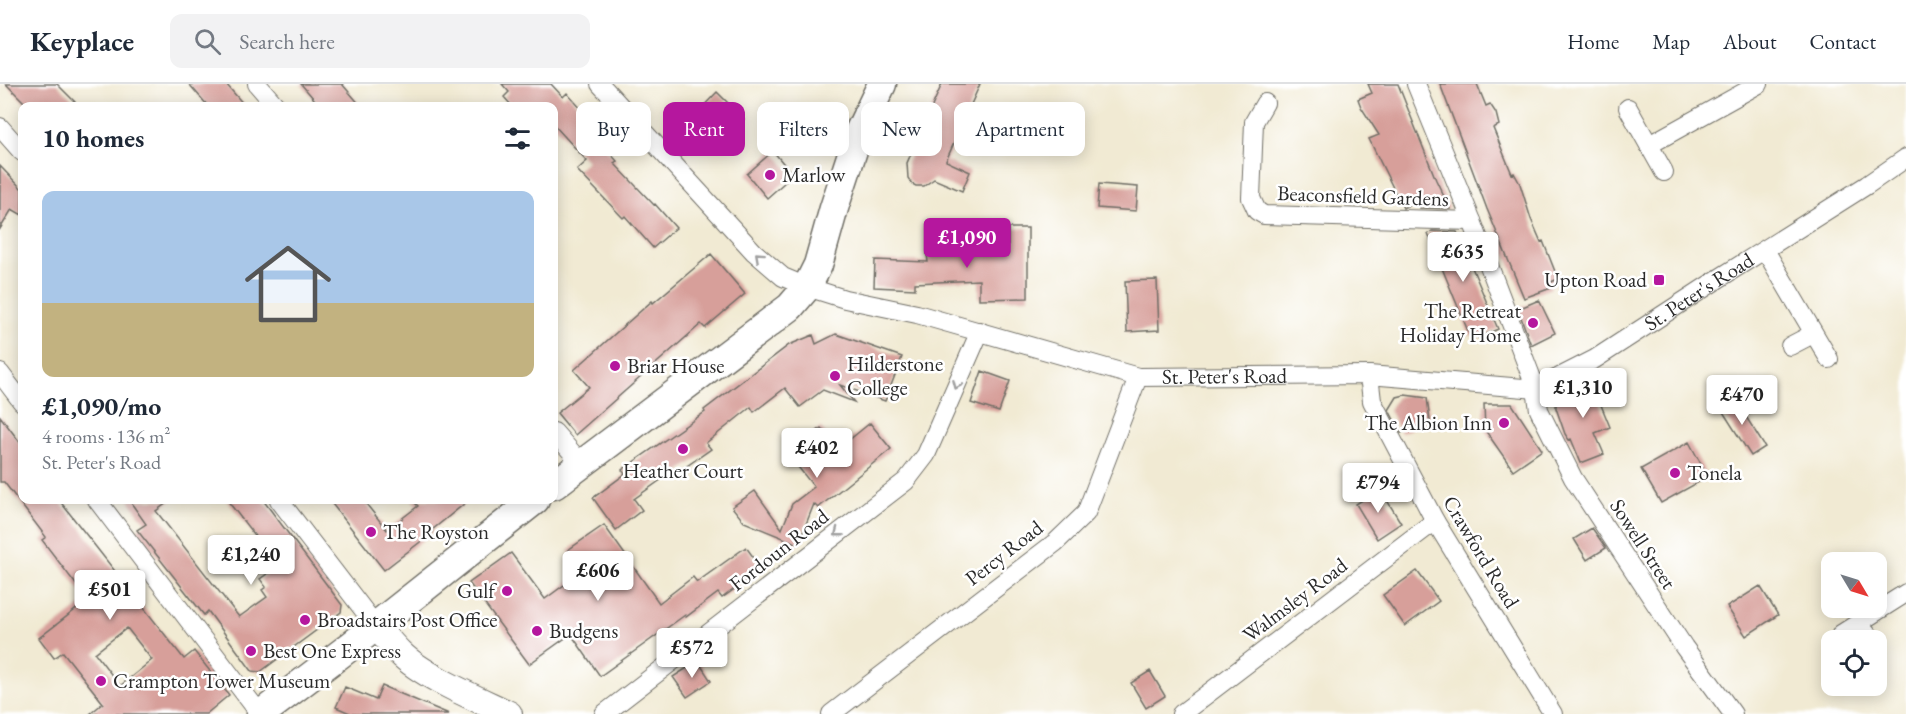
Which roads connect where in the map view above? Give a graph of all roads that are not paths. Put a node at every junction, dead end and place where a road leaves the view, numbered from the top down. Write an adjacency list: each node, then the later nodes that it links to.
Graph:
1 (257, 84): 6 (street)
2 (600, 84): 16 (street, St. Peter's Road, one-way to 2)
3 (882, 84): 16 (main road)
4 (1416, 84): 14 (street)
5 (1759, 84): 10 (street)
6 (273, 102)
7 (1265, 104): 14 (street, Beaconsfield Gardens)
8 (1628, 108): 10 (street)
9 (0, 127): 11 (street)
10 (1649, 145): 13 (street)
11 (18, 147)
12 (1906, 158): 15 (street, St. Peter's Road)
13 (1664, 172)
14 (1473, 221): 24 (street)
15 (1765, 250): 18 (street); 24 (street, St. Peter's Road)
16 (807, 287): 17 (street, St. Peter's Road); 27 (main road)
17 (980, 331): 23 (street, St. Peter's Road); 39 (street, Fordoun Road, one-way to 39)
18 (1812, 334): 19 (street); 20 (street)
19 (1790, 346)
20 (1828, 359)
21 (0, 373): 25 (street)
22 (1369, 375): 23 (street, St. Peter's Road); 24 (street, St. Peter's Road); 32 (street, Crawford Road)
23 (1138, 377): 40 (street, Percy Road)
24 (1536, 389): 42 (street, Sowell Street)
25 (18, 397)
26 (558, 437): 27 (street)
27 (581, 463): 28 (main road)
28 (558, 482)
29 (100, 504): 37 (street)
30 (282, 504): 34 (street)
31 (530, 504): 34 (main road)
32 (1435, 521): 36 (street, Crawford Road); 41 (street, Walmsley Road)
33 (1906, 593): 35 (street)
34 (375, 625): 37 (main road); 38 (main road)
35 (1865, 630)
36 (1544, 711)
37 (260, 714)
38 (509, 714)
39 (604, 714)
40 (831, 714)
41 (1181, 714)
42 (1733, 714)

